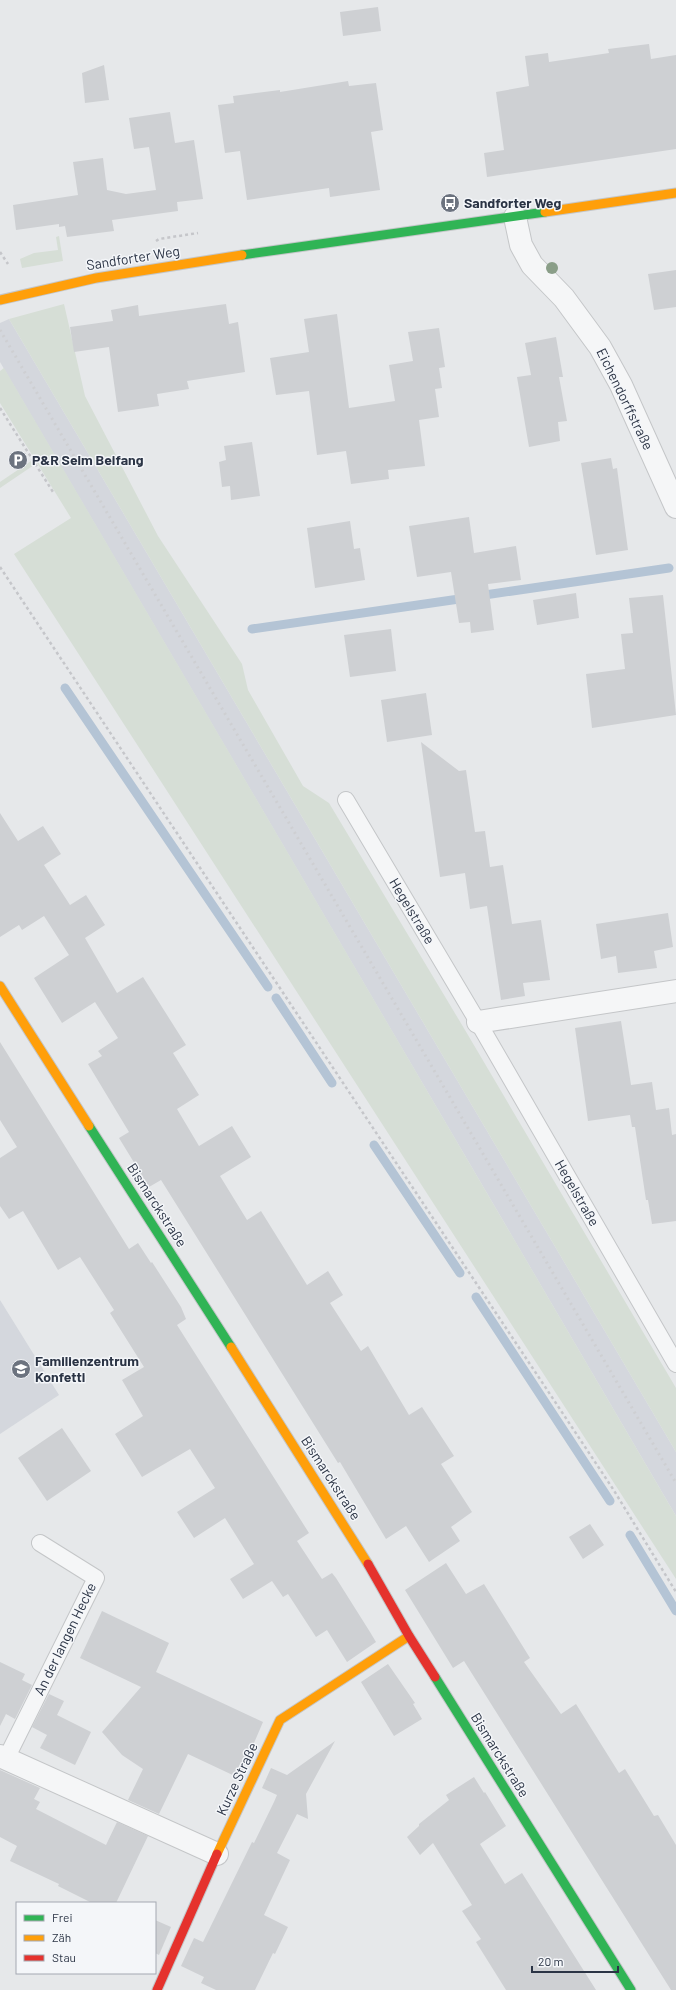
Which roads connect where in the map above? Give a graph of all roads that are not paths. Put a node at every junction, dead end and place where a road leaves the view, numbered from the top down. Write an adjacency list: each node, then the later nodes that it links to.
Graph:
1 (676, 193): 2 (street, Sandforter Weg)
2 (515, 217): 3 (street, Sandforter Weg); 4 (street, Eichendorffstraße)
3 (0, 300)
4 (676, 507)
5 (346, 800): 8 (lane, Hegelstraße)
6 (0, 986): 11 (street, Bismarckstraße)
7 (676, 991): 8 (street)
8 (478, 1022): 9 (lane, Hegelstraße)
9 (676, 1364)
10 (40, 1543): 12 (lane, An der langen Hecke)
11 (409, 1636): 13 (street, Kurze Straße); 15 (street, Bismarckstraße)
12 (3, 1757): 13 (street, An der langen Hecke)
13 (217, 1854): 14 (street, Kurze Straße)
14 (157, 1990)
15 (631, 1990)

